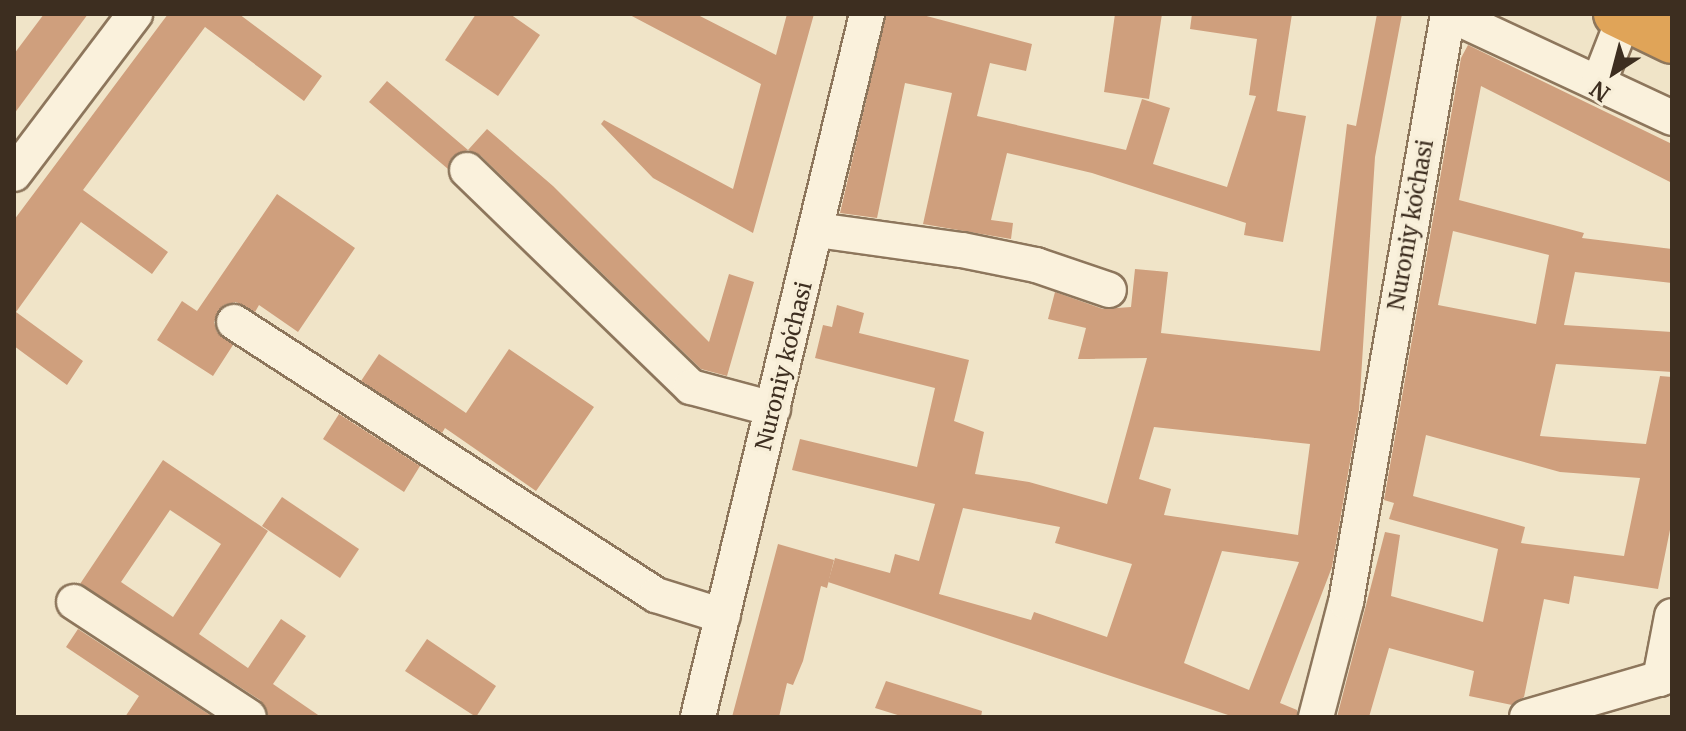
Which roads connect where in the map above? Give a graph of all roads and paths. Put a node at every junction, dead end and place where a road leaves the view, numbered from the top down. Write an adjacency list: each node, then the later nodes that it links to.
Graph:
1 (135, 14): 9 (street)
2 (867, 14): 10 (street, Nuroniy koʻchasi)
3 (1449, 14): 6 (street); 20 (street, Nuroniy koʻchasi)
4 (1620, 16): 5 (highway); 6 (street)
5 (1672, 41)
6 (1599, 82): 7 (street)
7 (1672, 118)
8 (467, 170): 13 (street)
9 (14, 174)
10 (817, 230): 11 (street); 13 (street, Nuroniy koʻchasi)
11 (1109, 290)
12 (234, 322): 15 (street)
13 (773, 409): 15 (street, Nuroniy koʻchasi)
14 (74, 602): 18 (street)
15 (723, 616): 19 (street, Nuroniy koʻchasi)
16 (1672, 616): 17 (street)
17 (1666, 677): 21 (street)
18 (249, 717)
19 (698, 717)
20 (1316, 717)
21 (1527, 717)

